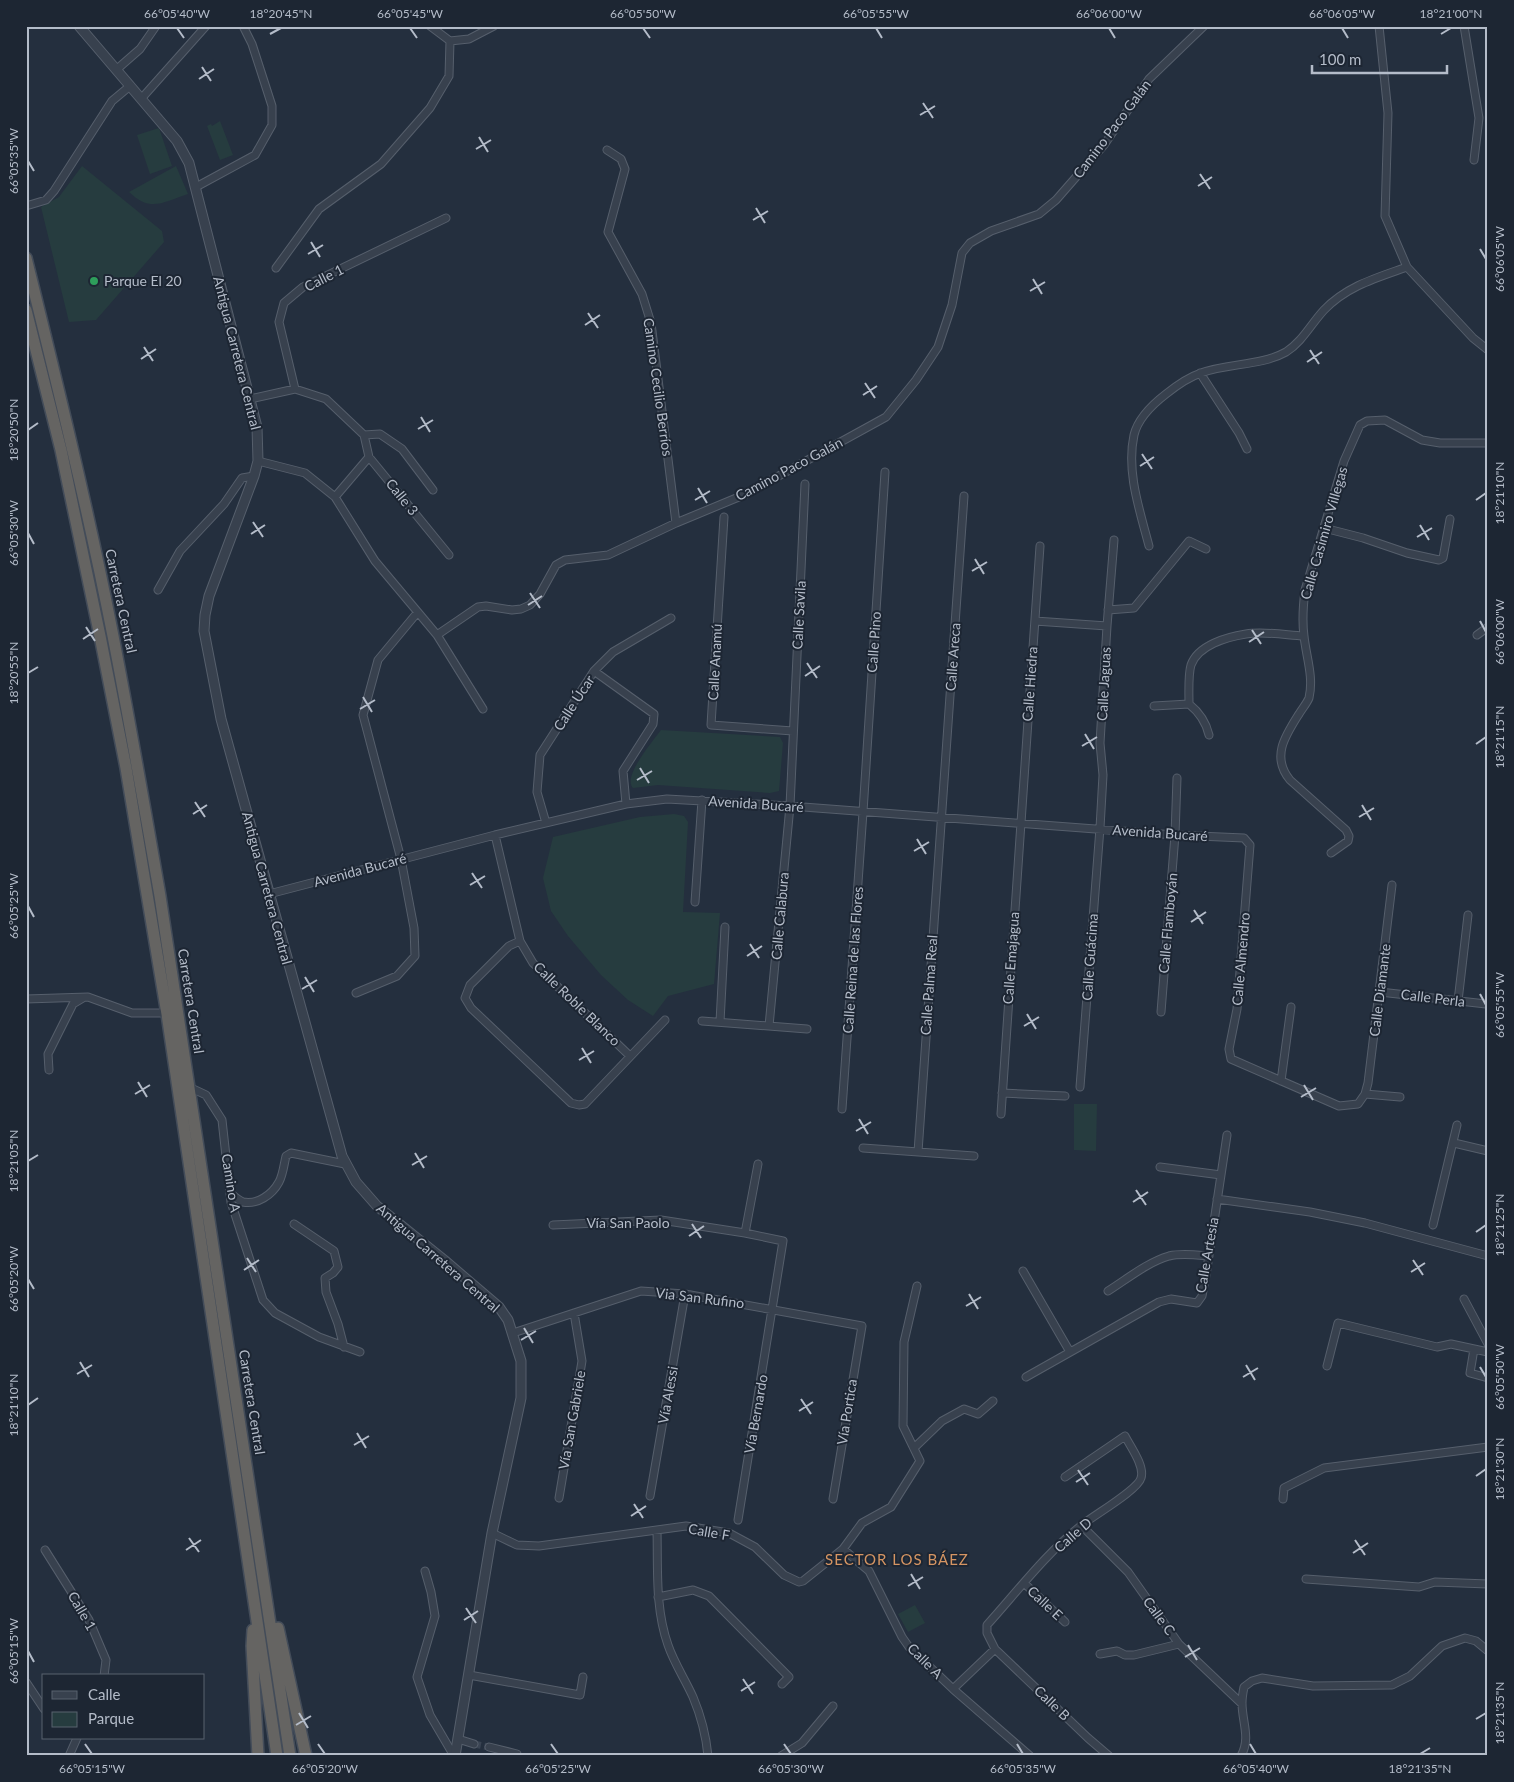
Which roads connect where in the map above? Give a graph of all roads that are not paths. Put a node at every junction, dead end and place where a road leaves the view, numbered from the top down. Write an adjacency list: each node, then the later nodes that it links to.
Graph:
1 (79, 26): 11 (street, Antigua Carretera Central)
2 (156, 26): 11 (street)
3 (206, 26): 13 (street)
4 (242, 26): 16 (street)
5 (430, 26): 10 (street)
6 (494, 26): 10 (street)
7 (1204, 26): 41 (street, Camino Paco Galán)
8 (1379, 26): 20 (street)
9 (1464, 26): 15 (street)
10 (450, 41): 21 (street)
11 (116, 70): 12 (street, Antigua Carretera Central)
12 (130, 86): 13 (street, Antigua Carretera Central); 17 (street)
13 (141, 99): 16 (street, Antigua Carretera Central)
14 (607, 150): 41 (street, Camino Cecilio Berríos)
15 (1474, 160)
16 (196, 188): 27 (street, Antigua Carretera Central)
17 (26, 206)
18 (446, 218): 26 (street, Calle 1)
19 (26, 258): 22 (highway, Carretera Central)
20 (1407, 267): 24 (street); 25 (street)
21 (276, 268)
22 (39, 308): 23 (street); 92 (highway, Carretera Central)
23 (26, 311): 92 (highway, Carretera Central)
24 (1488, 350)
25 (1200, 373): 30 (street); 45 (street)
26 (295, 389): 27 (street); 28 (street)
27 (250, 399): 32 (street, Antigua Carretera Central)
28 (364, 435): 31 (street, Calle 3); 36 (street)
29 (1488, 444): 42 (street, Calle Casimiro Villegas)
30 (1247, 449)
31 (369, 457): 38 (street); 47 (street, Calle 3)
32 (258, 461): 34 (street, Antigua Carretera Central); 38 (street)
33 (885, 472): 68 (street, Calle Pino)
34 (254, 476): 48 (street); 79 (street, Antigua Carretera Central)
35 (805, 484): 62 (street, Calle Savila)
36 (433, 490)
37 (964, 496): 69 (street, Calle Areca)
38 (335, 497): 50 (street)
39 (724, 517): 62 (street, Calle Anamú)
40 (1450, 519): 42 (street)
41 (676, 522): 55 (street, Camino Paco Galán)
42 (1324, 528): 57 (street, Calle Casimiro Villegas)
43 (1114, 540): 49 (street, Calle Jaguas)
44 (1040, 546): 52 (street, Calle Hiedra)
45 (1149, 546)
46 (1206, 548): 49 (street)
47 (449, 555)
48 (158, 590)
49 (1108, 610): 53 (street, Calle Jaguas)
50 (418, 613): 55 (street); 77 (street)
51 (671, 618): 58 (street, Calle Úcar)
52 (1035, 621): 53 (street); 71 (street, Calle Hiedra)
53 (1106, 626): 72 (street, Calle Jaguas)
54 (1488, 627): 56 (street)
55 (437, 635): 61 (street)
56 (1477, 635)
57 (1304, 636): 59 (street); 76 (street, Calle Casimiro Villegas)
58 (594, 671): 66 (street); 70 (street, Calle Úcar)
59 (1189, 704): 60 (street); 63 (street)
60 (1154, 706)
61 (483, 709)
62 (793, 731): 67 (street, Calle Savila)
63 (1209, 736)
64 (1178, 778): 74 (street, Calle Flamboyán)
65 (702, 800): 66 (street, Avenida Bucaré); 67 (street, Avenida Bucaré); 80 (street)
66 (626, 804): 70 (street, Avenida Bucaré)
67 (790, 806): 68 (street, Avenida Bucaré); 96 (street, Calle Calabura)
68 (863, 812): 69 (street, Avenida Bucaré); 107 (street, Calle Reina de las Flores)
69 (942, 818): 71 (street, Avenida Bucaré); 114 (street, Calle Palma Real)
70 (546, 823): 73 (street, Avenida Bucaré)
71 (1020, 823): 72 (street, Avenida Bucaré); 103 (street, Calle Emajagua)
72 (1100, 828): 74 (street, Avenida Bucaré); 102 (street, Calle Guácima)
73 (495, 835): 77 (street, Avenida Bucaré); 83 (street, Calle Roble Blanco)
74 (1175, 835): 75 (street, Avenida Bucaré); 91 (street, Calle Flamboyán)
75 (1250, 845): 100 (street, Calle Almendro)
76 (1331, 853)
77 (401, 859): 79 (street, Avenida Bucaré); 85 (street)
78 (1392, 885): 84 (street, Calle Diamante)
79 (269, 894): 116 (street, Antigua Carretera Central)
80 (695, 902)
81 (1468, 915): 88 (street)
82 (725, 927): 95 (street)
83 (520, 941): 98 (street, Calle Roble Blanco); 98 (street)
84 (1380, 992): 88 (street, Calle Perla); 105 (street, Calle Diamante)
85 (356, 993)
86 (84, 998): 87 (street); 92 (street); 99 (street)
87 (26, 999)
88 (1458, 1001): 89 (street, Calle Perla)
89 (1486, 1004)
90 (1291, 1007): 100 (street)
91 (1161, 1012)
92 (172, 1013): 101 (highway, Carretera Central); 166 (highway, Carretera Central)
93 (665, 1020): 98 (street)
94 (702, 1021): 95 (street)
95 (720, 1022): 96 (street)
96 (770, 1026): 97 (street)
97 (806, 1030)
98 (630, 1056)
99 (49, 1070)
100 (1281, 1081): 105 (street)
101 (189, 1087): 120 (street, Camino A); 165 (highway, Carretera Central)
102 (1080, 1087)
103 (1002, 1093): 104 (street); 108 (street, Calle Emajagua)
104 (1065, 1096)
105 (1363, 1097): 106 (street)
106 (1400, 1097)
107 (842, 1108)
108 (1001, 1114)
109 (1458, 1125): 111 (street)
110 (1227, 1135): 119 (street, Calle Artesia)
111 (1454, 1143): 113 (street); 124 (street)
112 (863, 1148): 114 (street)
113 (1488, 1151)
114 (918, 1152): 115 (street)
115 (974, 1156)
116 (345, 1164): 120 (street); 136 (street, Antigua Carretera Central)
117 (758, 1164): 125 (street)
118 (1160, 1167): 119 (street)
119 (1221, 1175): 121 (street, Calle Artesia)
120 (230, 1193): 138 (street, Camino A)
121 (1217, 1199): 126 (street, Calle Artesia); 127 (street)
122 (294, 1224): 138 (street)
123 (553, 1225): 125 (street, Vía San Paolo)
124 (1433, 1225)
125 (745, 1233): 133 (street, Vía San Paolo)
126 (1209, 1256): 130 (street); 141 (street, Calle Artesia)
127 (1488, 1256)
128 (1023, 1271): 141 (street)
129 (917, 1286): 148 (street, Calle F)
130 (1108, 1291)
131 (685, 1294): 133 (street, Via San Rufino); 134 (street, Via San Rufino); 150 (street, Vía Alessi)
132 (1464, 1299): 137 (street)
133 (774, 1309): 135 (street, Via San Rufino); 154 (street, Vía Bernardo)
134 (574, 1313): 136 (street, Via San Rufino); 151 (street, Vía San Gabriele)
135 (862, 1326): 152 (street, Vía Portica)
136 (513, 1333): 157 (street, Antigua Carretera Central)
137 (1488, 1344)
138 (344, 1347): 140 (street, Camino A)
139 (1474, 1349): 142 (street); 143 (street); 145 (street)
140 (360, 1352)
141 (1070, 1352): 144 (street, Calle Artesia)
142 (1488, 1352)
143 (1327, 1366)
144 (1026, 1377)
145 (1488, 1378)
146 (993, 1401): 148 (street)
147 (1488, 1446): 153 (street)
148 (914, 1448): 158 (street, Calle F)
149 (1065, 1477): 155 (street, Calle D)
150 (650, 1496)
151 (559, 1498)
152 (833, 1499)
153 (1283, 1499)
154 (738, 1520)
155 (1081, 1525): 162 (street, Calle D); 168 (street, Calle C)
156 (657, 1531): 157 (street, Calle F); 158 (street, Calle F); 164 (street)
157 (492, 1533): 173 (street, Antigua Carretera Central)
158 (843, 1549): 177 (street, Calle A)
159 (45, 1550): 172 (street, Calle 1)
160 (425, 1571): 191 (street)
161 (1306, 1579): 163 (street)
162 (1024, 1583): 167 (street, Calle E); 169 (street, Calle D)
163 (1488, 1584)
164 (658, 1597): 176 (street); 192 (street)
165 (267, 1598): 189 (highway, Carretera Central); 190 (highway)
166 (255, 1608): 187 (highway); 188 (highway, Carretera Central)
167 (1065, 1622)
168 (1179, 1644): 171 (street); 178 (street, Calle C)
169 (995, 1650): 177 (street); 195 (street, Calle B)
170 (1488, 1651): 178 (street)
171 (1100, 1654)
172 (104, 1674)
173 (469, 1675): 174 (street); 181 (street, Antigua Carretera Central)
174 (583, 1678)
175 (26, 1682): 179 (street)
176 (782, 1684)
177 (953, 1689): 194 (street, Calle A)
178 (1242, 1704): 196 (street)
179 (42, 1706)
180 (833, 1706): 193 (street)
181 (458, 1739): 183 (street); 191 (street, Antigua Carretera Central)
182 (76, 1740): 186 (street)
183 (474, 1744)
184 (489, 1747): 185 (street)
185 (517, 1754)
186 (69, 1756)
187 (258, 1756)
188 (277, 1756)
189 (290, 1756)
190 (306, 1756)
191 (454, 1756)
192 (708, 1756)
193 (781, 1756)
194 (1030, 1756)
195 (1109, 1756)
196 (1241, 1756)

